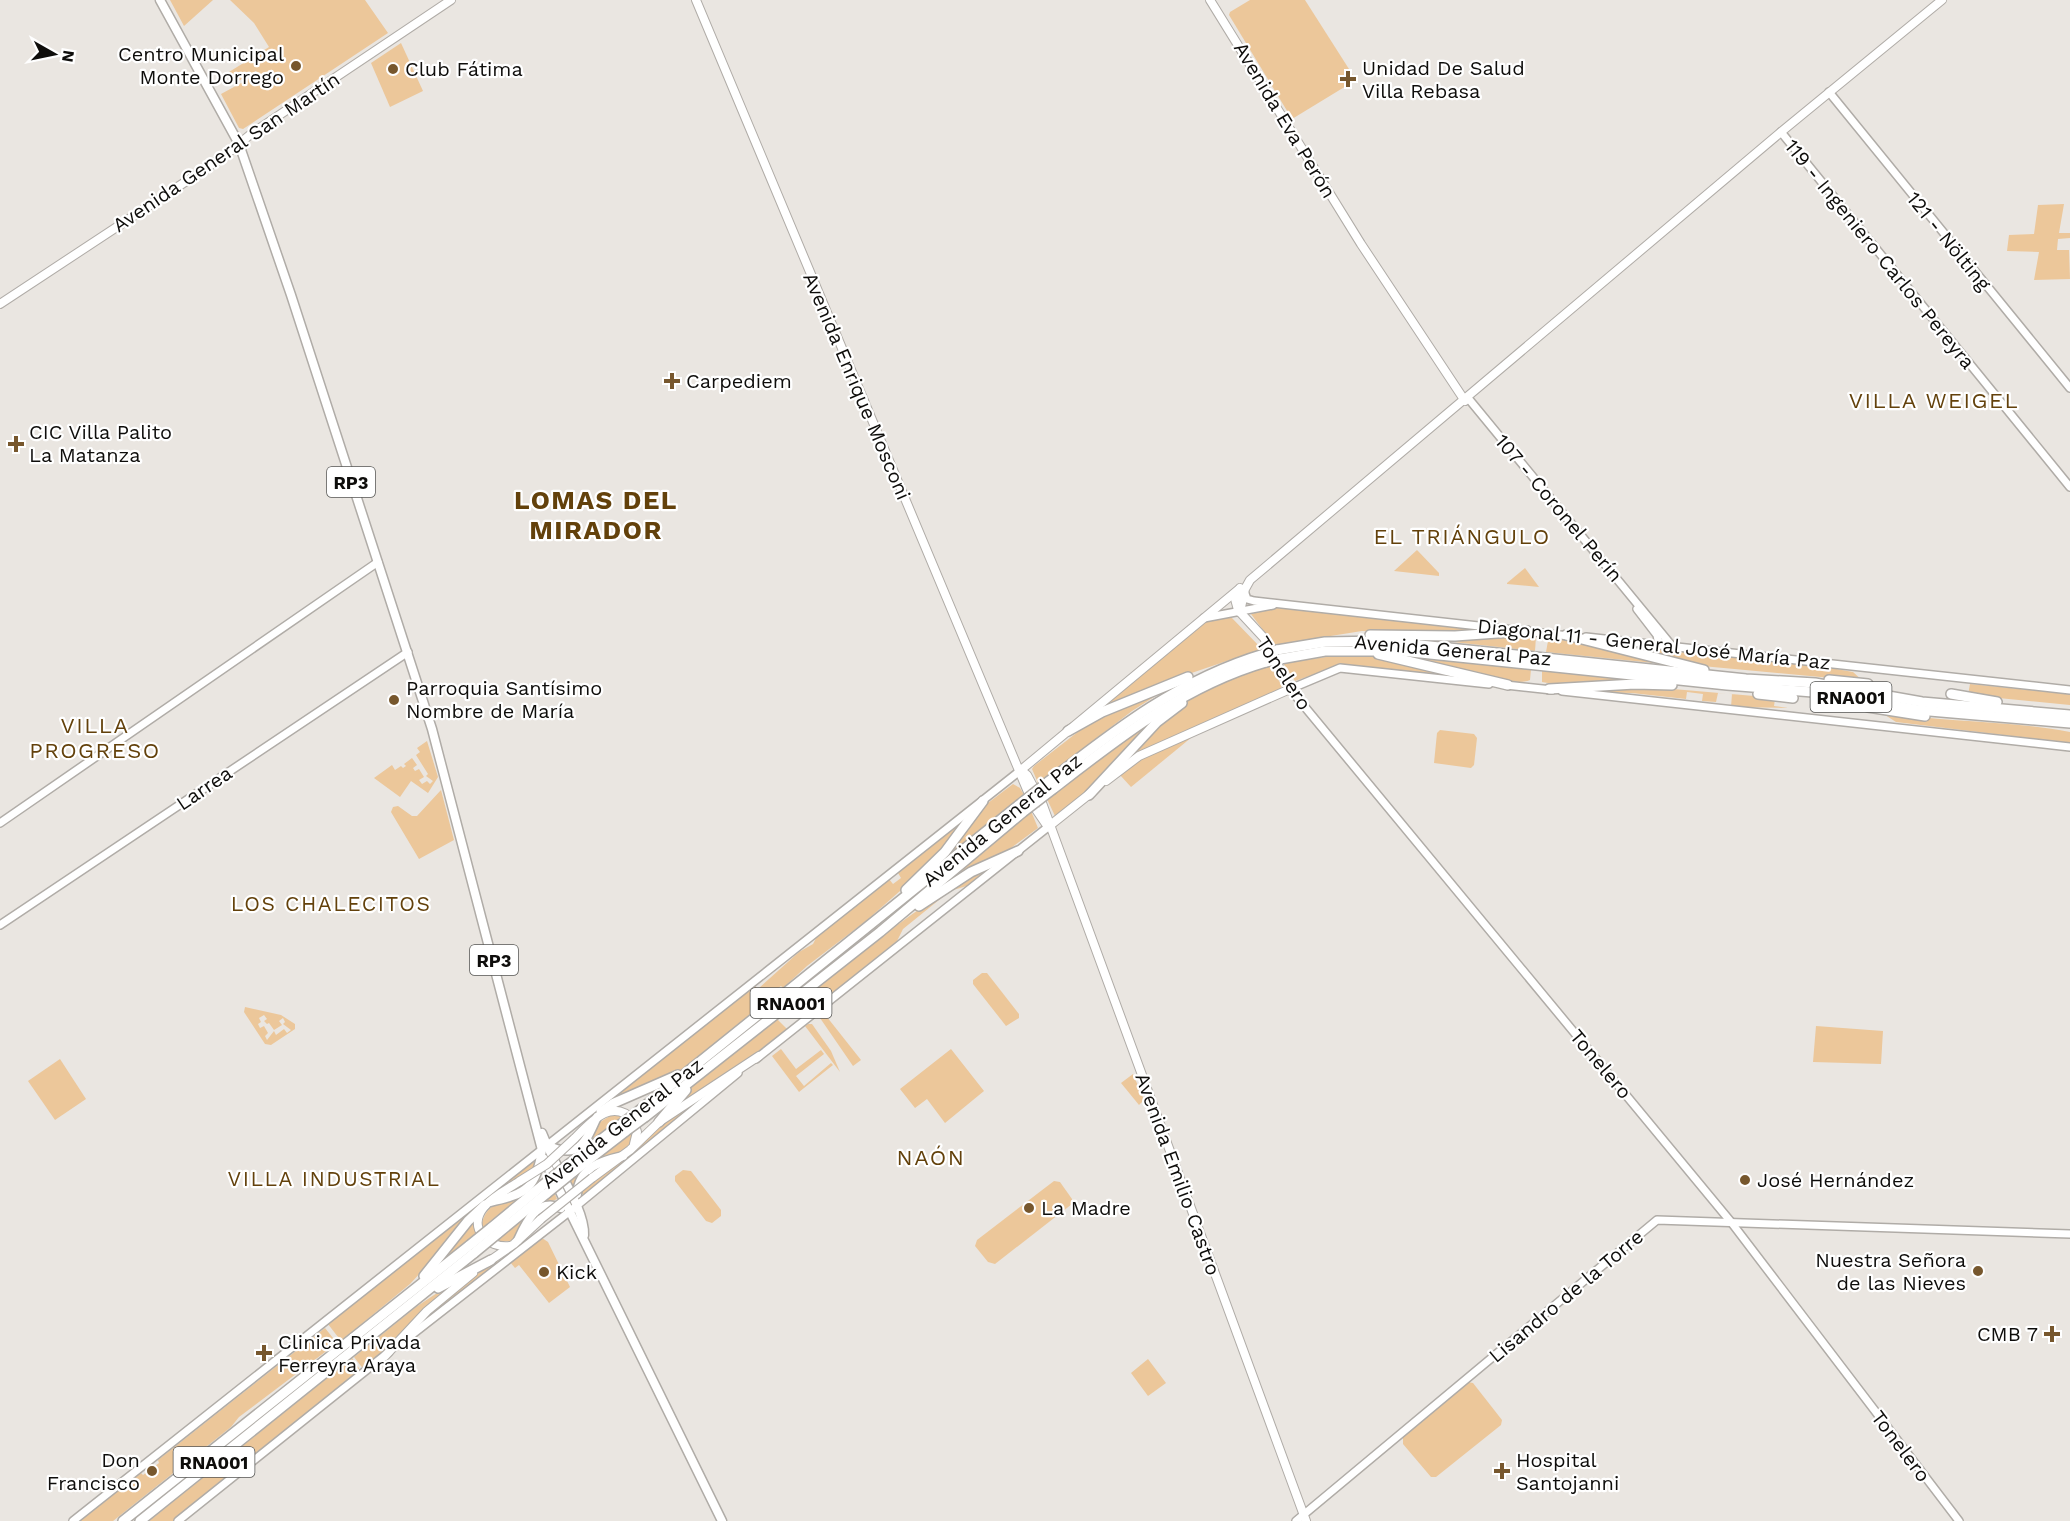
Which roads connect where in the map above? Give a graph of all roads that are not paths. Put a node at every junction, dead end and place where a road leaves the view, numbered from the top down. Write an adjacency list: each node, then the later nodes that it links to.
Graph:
1 (160, 0): 8 (main road, RP3)
2 (451, 0): 8 (main road, Avenida General San Martín)
3 (696, 0): 46 (main road, Avenida Enrique Mosconi)
4 (1210, 0): 11 (main road, Avenida Eva Perón)
5 (1942, 0): 6 (main road)
6 (1829, 92): 7 (main road); 10 (street, 121 - Nölting)
7 (1781, 132): 11 (main road); 12 (street, 119 - Ingeniero Carlos Pereyra)
8 (238, 144): 9 (main road, Avenida General San Martín); 13 (main road, RP3)
9 (0, 304)
10 (2070, 388)
11 (1466, 400): 14 (main road); 21 (street, 107 - Coronel Perín); 22 (street, 107 - Coronel Perín)
12 (2070, 487)
13 (378, 562): 24 (main road, RP3); 53 (street)
14 (1242, 590): 15 (street, Diagonal 11 - General José María Paz); 16 (main road); 17 (main road, Avenida General Paz)
15 (1277, 603): 16 (street, Avenida General Paz); 18 (street, Diagonal 11 - General José María Paz)
16 (1240, 612): 17 (street, Avenida General Paz); 32 (main road, Tonelero)
17 (1202, 619): 44 (main road, Avenida General Paz)
18 (1495, 630): 19 (highway); 23 (highway)
19 (1527, 631): 20 (street, Diagonal 11 - General José María Paz)
20 (1566, 635): 21 (street, Diagonal 11 - General José María Paz); 29 (highway)
21 (1659, 645): 22 (street, Diagonal 11 - General José María Paz)
22 (1672, 646): 34 (street, Diagonal 11 - General José María Paz)
23 (1325, 647): 25 (highway, Avenida General Paz / RNA001, bridge); 29 (highway, Avenida General Paz / RNA001); 31 (highway)
24 (408, 652): 56 (street, Larrea); 63 (main road, RP3)
25 (1265, 658): 26 (highway, Avenida General Paz / RNA001); 27 (highway, Avenida General Paz / RNA001)
26 (1222, 668): 44 (highway); 47 (highway, Avenida General Paz / RNA001)
27 (1213, 681): 47 (highway, Avenida General Paz / RNA001); 49 (highway)
28 (1783, 681): 29 (highway, Avenida General Paz / RNA001); 30 (highway); 39 (highway, Avenida General Paz / RNA001)
29 (1723, 682): 33 (highway); 36 (highway); 40 (highway, Avenida General Paz / RNA001)
30 (1868, 684)
31 (1508, 685): 32 (street, Avenida General Paz); 33 (street, Avenida General Paz)
32 (1290, 689): 49 (main road, Avenida General Paz); 67 (street, Tonelero)
33 (1549, 689): 45 (street, Avenida General Paz)
34 (2070, 690)
35 (1951, 694): 39 (highway)
36 (1793, 698)
37 (1868, 707): 40 (highway)
38 (2070, 709): 39 (highway)
39 (2019, 712): 40 (highway, Avenida General Paz / RNA001); 41 (highway, Avenida General Paz / RNA001); 42 (highway, Avenida General Paz / RNA001); 43 (highway)
40 (1975, 715)
41 (2070, 715)
42 (2070, 723)
43 (2070, 729)
44 (1068, 731): 46 (main road, Avenida General Paz)
45 (2070, 747)
46 (1021, 770): 48 (main road); 50 (street, Avenida General Paz)
47 (1051, 785): 52 (highway, Avenida General Paz / RNA001, bridge)
48 (1031, 790)
49 (1089, 795): 54 (main road, Avenida General Paz)
50 (983, 801): 57 (highway); 63 (street, Avenida General Paz)
51 (1039, 805): 54 (main road, Avenida Emilio Castro)
52 (1021, 809): 57 (highway, Avenida General Paz / RNA001); 58 (highway, Avenida General Paz / RNA001)
53 (0, 823)
54 (1048, 826): 55 (street, Avenida General Paz); 73 (main road, Avenida Emilio Castro)
55 (1018, 851): 58 (highway); 59 (street, Avenida General Paz)
56 (0, 925)
57 (863, 931): 60 (highway, Avenida General Paz / RNA001)
58 (880, 932): 60 (highway, Avenida General Paz / RNA001)
59 (759, 1056): 62 (main road); 66 (street, Avenida General Paz)
60 (700, 1068): 61 (highway); 62 (highway); 71 (highway, Avenida General Paz / RNA001, bridge)
61 (599, 1115): 63 (main road); 64 (main road); 65 (main road, bridge)
62 (658, 1122): 64 (main road)
63 (544, 1148): 65 (main road); 66 (main road); 74 (street, Avenida General Paz)
64 (627, 1153): 66 (main road); 69 (main road, bridge)
65 (488, 1204): 69 (main road); 71 (highway)
66 (572, 1209): 69 (main road); 72 (street, Avenida General Paz); 78 (main road)
67 (1731, 1222): 68 (street, Lisandro de la Torre); 73 (street, Lisandro de la Torre); 80 (street, Tonelero)
68 (2070, 1234)
69 (515, 1243): 70 (main road)
70 (491, 1260): 71 (highway); 72 (main road)
71 (408, 1301): 75 (highway, Avenida General Paz / RNA001); 76 (highway, Avenida General Paz / RNA001)
72 (385, 1356): 77 (street, Avenida General Paz)
73 (1305, 1518): 79 (street, Lisandro de la Torre)
74 (73, 1521)
75 (123, 1521)
76 (140, 1521)
77 (178, 1521)
78 (722, 1521)
79 (1296, 1521)
80 (1959, 1521)

